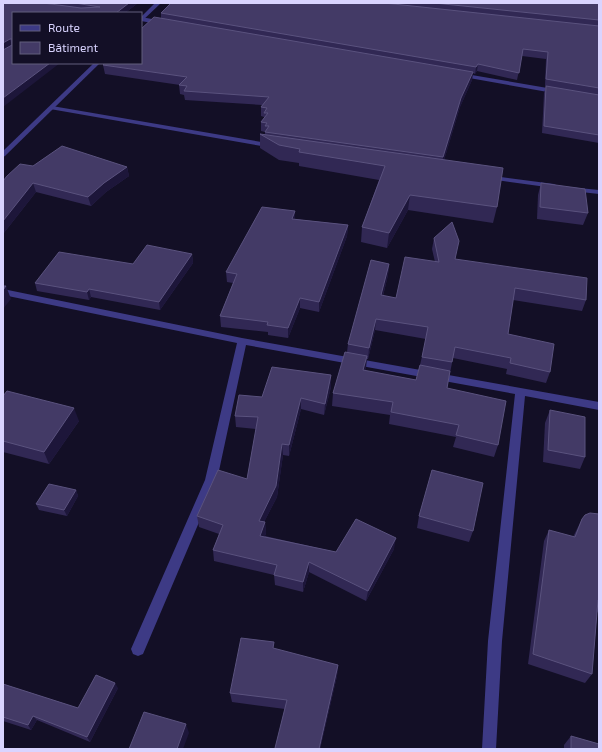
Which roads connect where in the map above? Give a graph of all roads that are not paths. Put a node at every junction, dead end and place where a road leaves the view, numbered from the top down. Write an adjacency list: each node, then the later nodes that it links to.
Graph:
1 (158, 3): 2 (street)
2 (142, 18)
3 (142, 19): 4 (street)
4 (172, 24)
5 (96, 64): 8 (street)
6 (457, 74): 7 (street)
7 (569, 94)
8 (52, 108): 9 (street); 10 (street)
9 (282, 147)
10 (3, 155)
11 (480, 176): 12 (street)
12 (599, 192)
13 (3, 292): 14 (street)
14 (242, 341): 15 (street); 17 (street)
15 (520, 392): 16 (street); 18 (street)
16 (599, 406)
17 (138, 649)
18 (489, 749)

